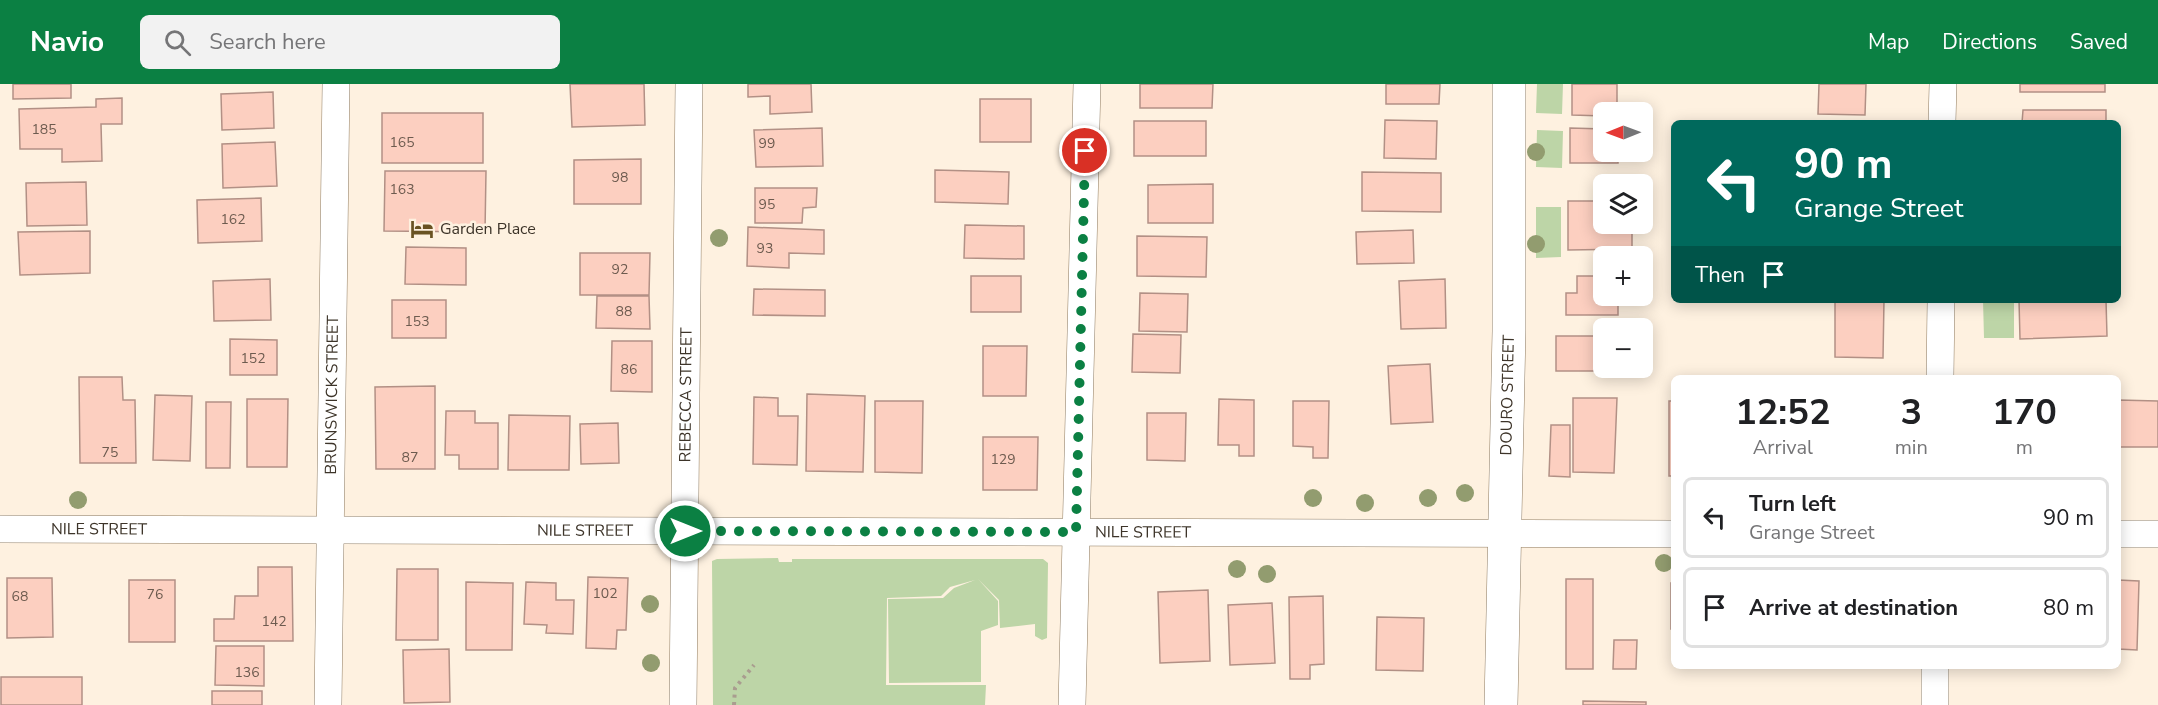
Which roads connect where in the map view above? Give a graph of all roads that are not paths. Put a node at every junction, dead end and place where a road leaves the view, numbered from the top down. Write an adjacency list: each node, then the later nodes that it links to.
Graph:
1 (336, 84): 10 (street, BRUNSWICK STREET)
2 (688, 84): 11 (street, REBECCA STREET)
3 (1087, 84): 12 (street)
4 (1509, 84): 13 (street, DOURO STREET)
5 (1943, 84): 6 (street)
6 (1942, 120)
7 (1941, 303): 8 (street)
8 (1940, 375)
9 (0, 529): 10 (street, NILE STREET)
10 (329, 530): 11 (street, NILE STREET); 18 (street, BRUNSWICK STREET)
11 (685, 531): 12 (street, NILE STREET); 19 (street, REBECCA STREET)
12 (1076, 532): 13 (street, NILE STREET); 20 (street)
13 (1505, 533): 14 (street, NILE STREET); 21 (street, DOURO STREET)
14 (1671, 534)
15 (2121, 534): 16 (street)
16 (2158, 534)
17 (1935, 669): 22 (street)
18 (328, 705)
19 (683, 705)
20 (1072, 705)
21 (1501, 705)
22 (1935, 705)

